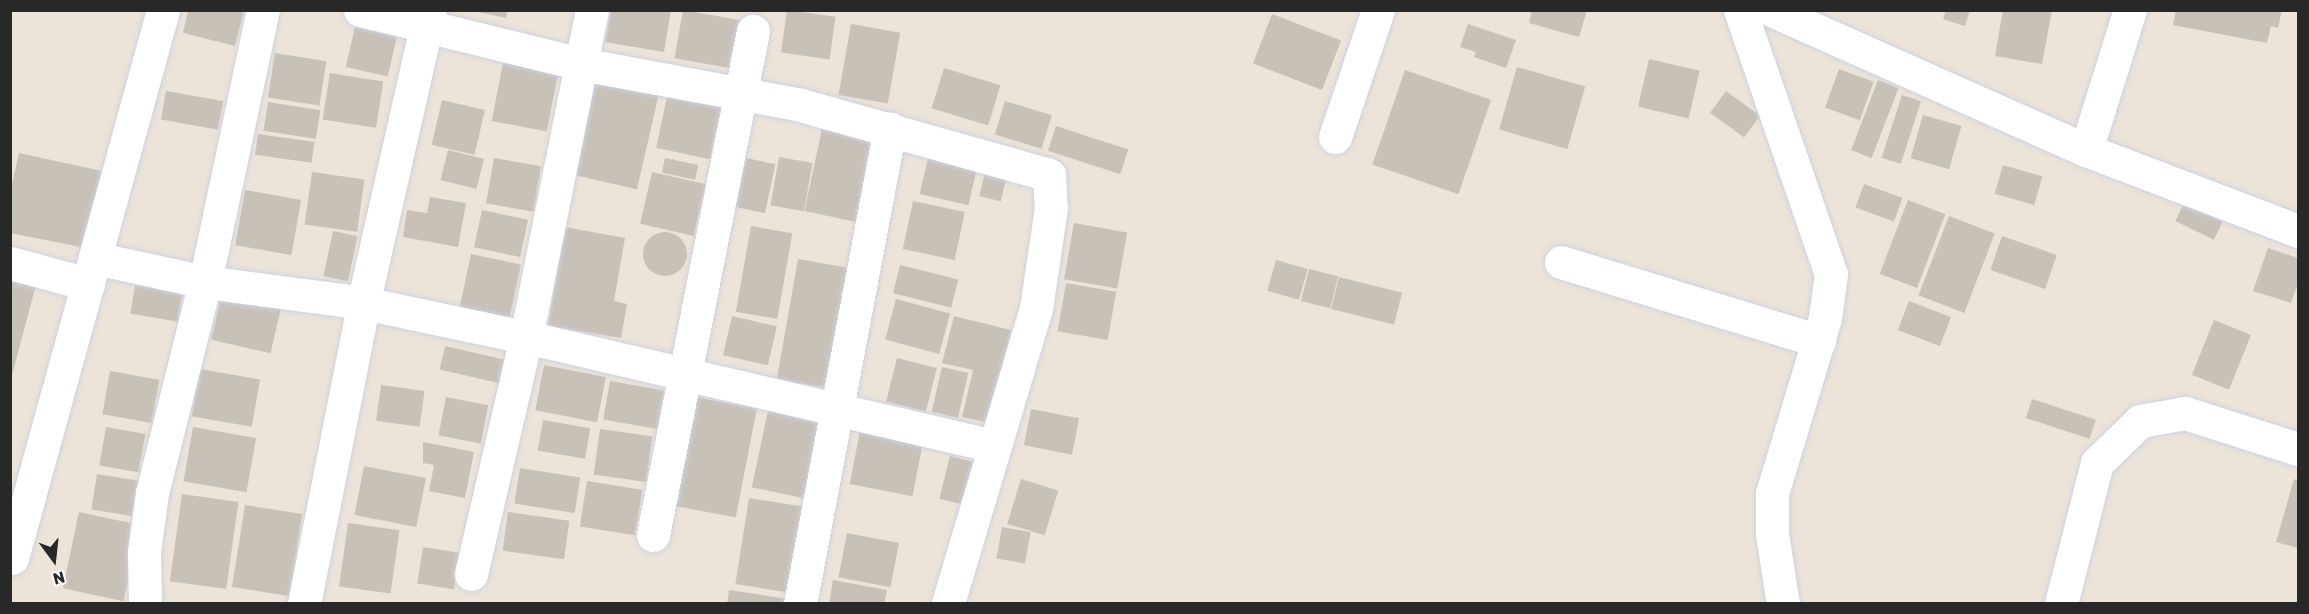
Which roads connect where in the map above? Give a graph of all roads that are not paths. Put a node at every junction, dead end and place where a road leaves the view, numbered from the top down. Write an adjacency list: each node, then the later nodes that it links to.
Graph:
1 (163, 10): 19 (street)
2 (262, 10): 20 (street)
3 (360, 10): 9 (street)
4 (592, 10): 11 (street)
5 (1378, 10): 14 (street)
6 (1740, 10): 23 (street)
7 (1771, 10): 15 (street)
8 (2130, 10): 15 (street)
9 (428, 18): 11 (street); 21 (street)
10 (753, 31): 12 (street)
11 (580, 64): 12 (street); 22 (street)
12 (741, 93): 13 (street); 24 (street)
13 (890, 128): 25 (street); 26 (street)
14 (1335, 137)
15 (2086, 150): 16 (street)
16 (2298, 231)
17 (10, 262): 19 (street)
18 (1561, 262): 23 (street)
19 (92, 271): 20 (street); 29 (street)
20 (205, 282): 21 (street); 31 (street)
21 (364, 303): 22 (street); 32 (street)
22 (526, 337): 24 (street); 30 (street)
23 (1819, 341): 35 (street)
24 (685, 375): 25 (street); 28 (street)
25 (839, 411): 26 (street); 33 (street)
26 (993, 446): 34 (street)
27 (2298, 449): 36 (street)
28 (653, 535)
29 (12, 558)
30 (471, 574)
31 (145, 603)
32 (304, 603)
33 (800, 603)
34 (948, 603)
35 (1783, 603)
36 (2061, 603)

